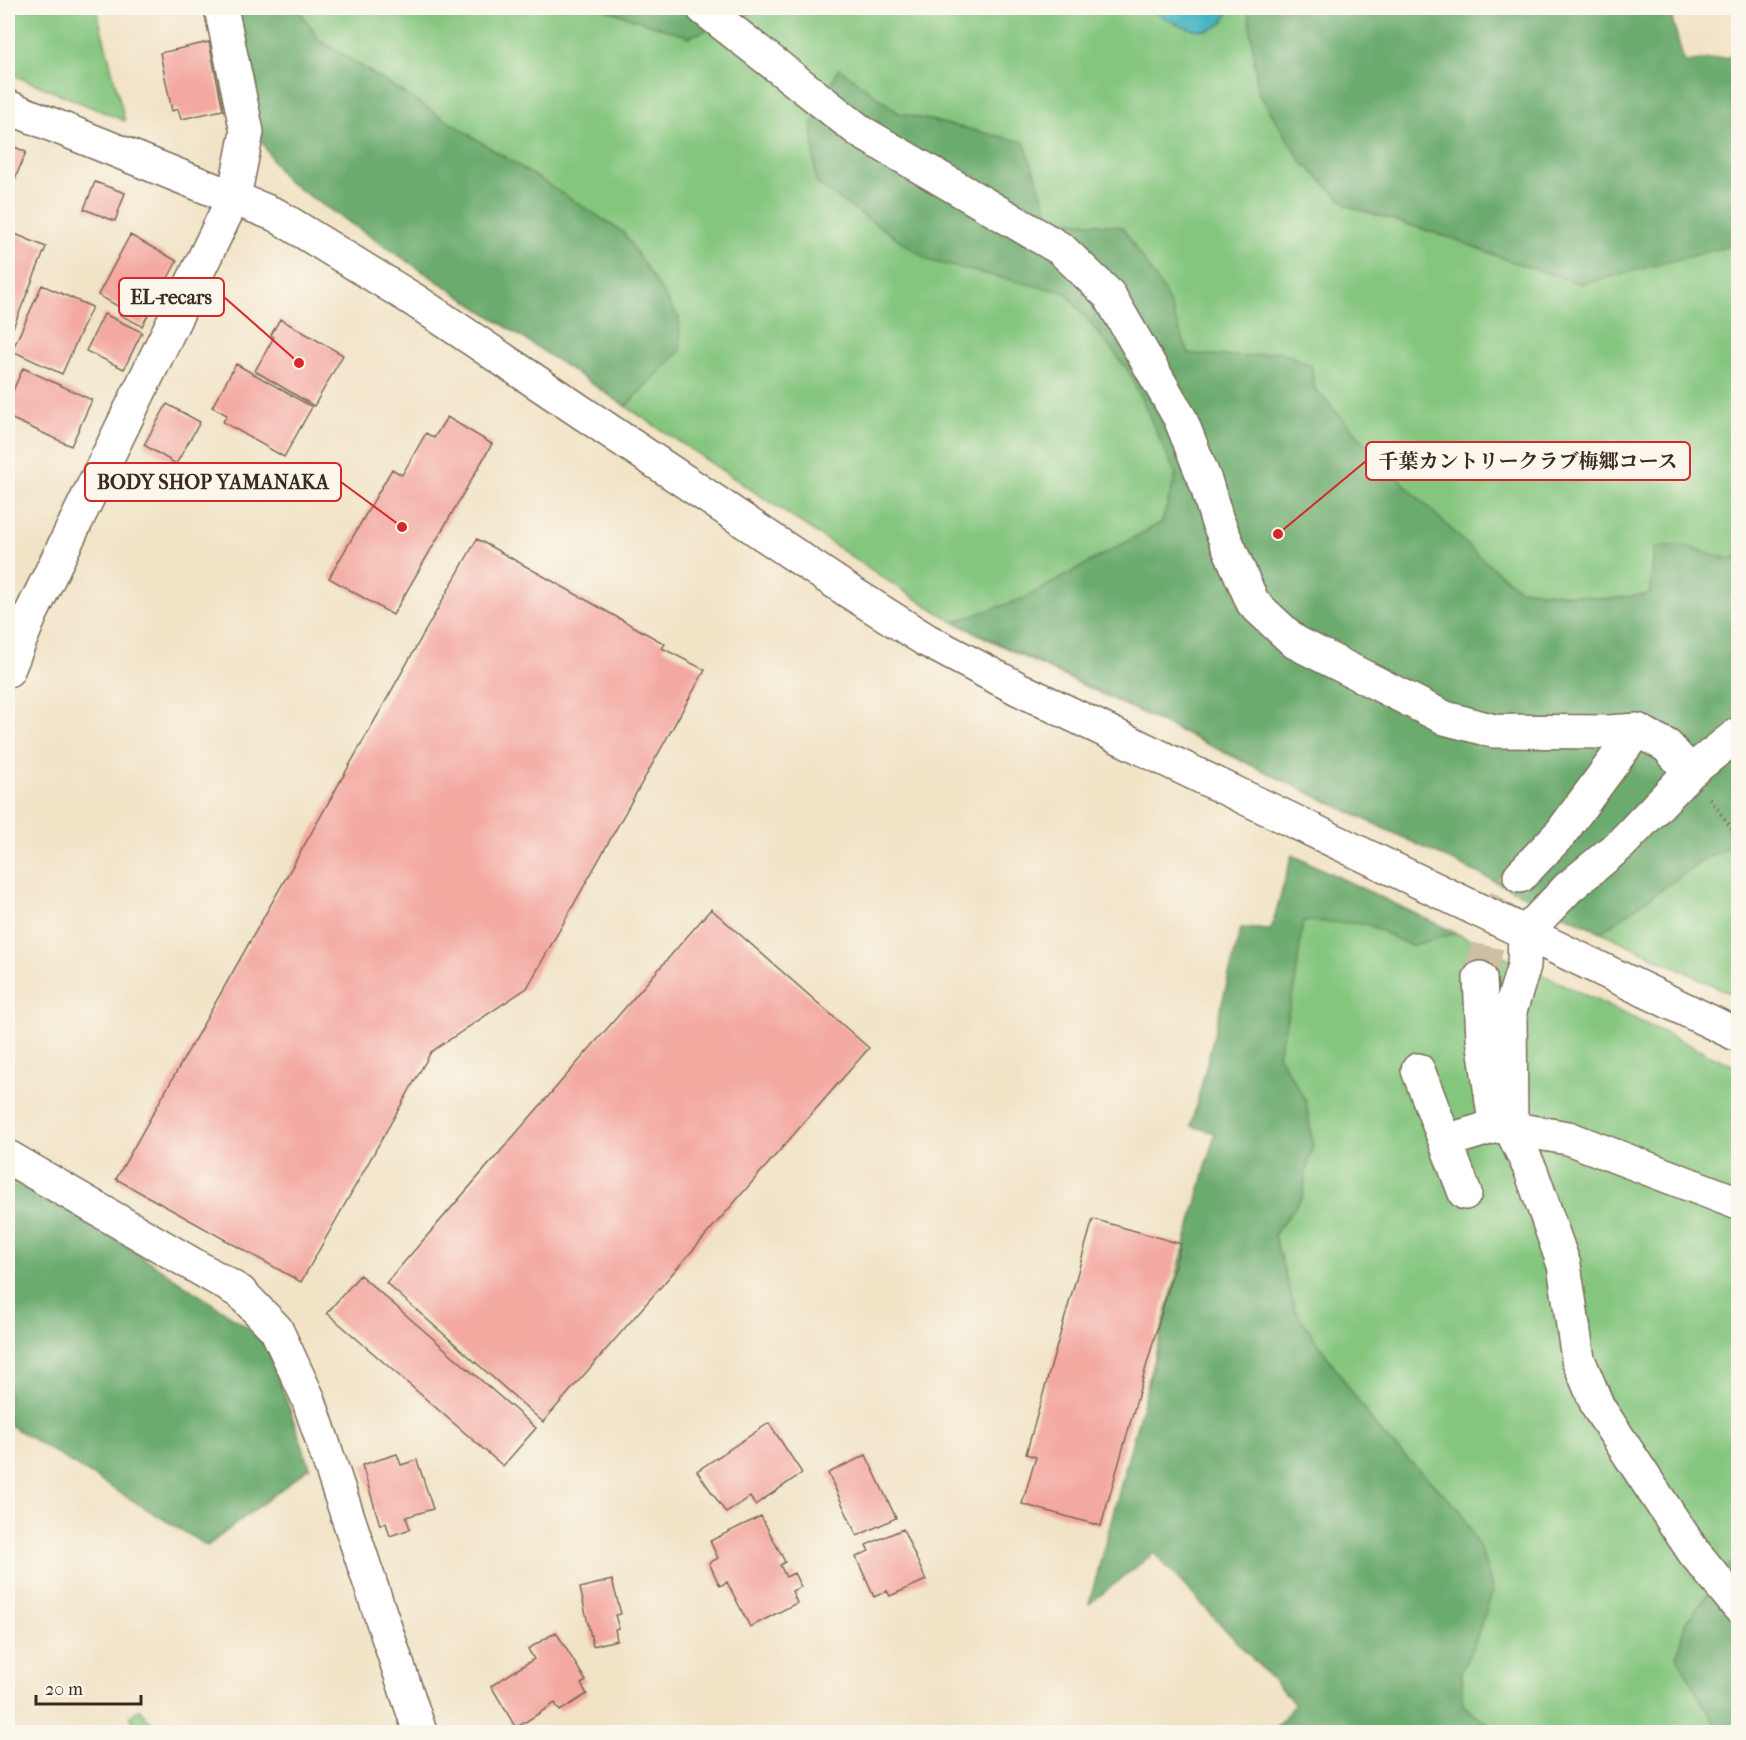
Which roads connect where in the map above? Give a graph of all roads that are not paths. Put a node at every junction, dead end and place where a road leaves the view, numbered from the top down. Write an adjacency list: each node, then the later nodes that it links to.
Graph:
1 (221, 8): 4 (street)
2 (703, 8): 6 (street)
3 (8, 107): 4 (street)
4 (234, 197): 5 (street); 10 (street)
5 (8, 670)
6 (1638, 730): 8 (street); 9 (street)
7 (1738, 734): 8 (street)
8 (1690, 772): 10 (street)
9 (1520, 876)
10 (1525, 933): 12 (street); 14 (street)
11 (1480, 978): 14 (street)
12 (1738, 1035)
13 (1418, 1070): 15 (street)
14 (1504, 1127): 15 (street); 18 (street); 19 (street)
15 (1446, 1141): 17 (street)
16 (8, 1157): 20 (street)
17 (1465, 1193)
18 (1738, 1203)
19 (1738, 1606)
20 (420, 1732)

